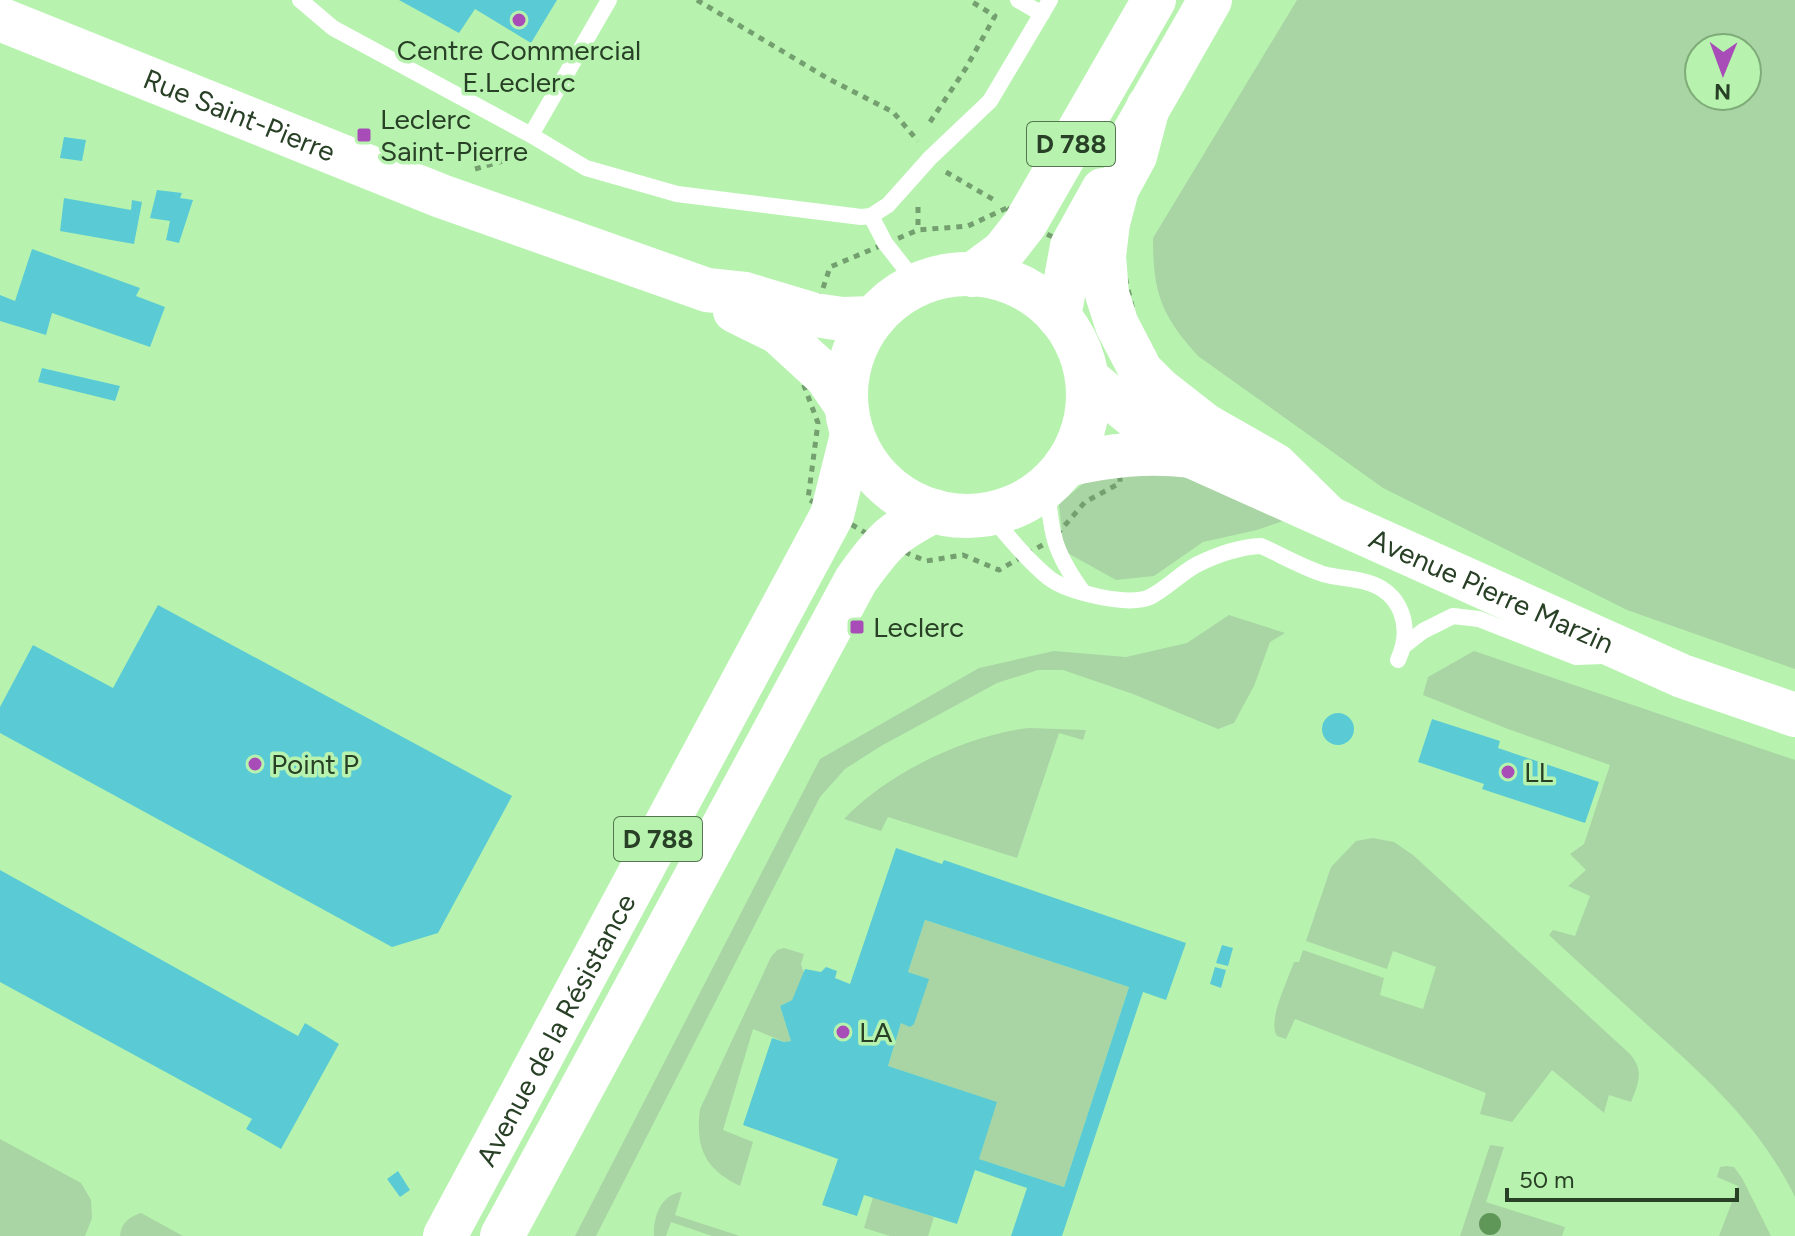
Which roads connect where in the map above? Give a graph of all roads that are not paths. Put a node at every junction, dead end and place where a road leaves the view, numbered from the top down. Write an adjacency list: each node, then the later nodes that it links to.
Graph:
1 (8, 0): 8 (lane)
2 (300, 0): 9 (lane)
3 (609, 0): 9 (lane)
4 (1018, 0): 7 (lane)
5 (1154, 0): 12 (main road, D 788)
6 (1210, 0): 11 (main road, D 788)
7 (1046, 7): 10 (lane)
8 (0, 19): 16 (main road, Rue Saint-Pierre)
9 (531, 135): 10 (lane)
10 (871, 216): 13 (lane)
11 (1088, 251): 14 (main road); 19 (main road)
12 (972, 275): 13 (main road); 14 (main road)
13 (918, 285): 15 (main road)
14 (1059, 317): 17 (main road)
15 (874, 318): 16 (main road, Rue Saint-Pierre); 18 (main road)
16 (809, 334): 18 (main road, Rue Saint-Pierre)
17 (1088, 379): 19 (main road, Avenue Pierre Marzin); 20 (main road)
18 (849, 420): 21 (main road); 27 (main road, Avenue de la Résistance / D 788)
19 (1139, 421): 20 (main road); 23 (main road, Avenue Pierre Marzin); 23 (main road)
20 (1057, 476): 22 (main road); 24 (lane)
21 (934, 511): 22 (main road); 28 (main road, Avenue de la Résistance / D 788)
22 (989, 514): 24 (lane)
23 (1327, 516): 25 (main road, Avenue Pierre Marzin)
24 (1083, 592): 25 (lane)
25 (1634, 655): 26 (main road, Avenue Pierre Marzin)
26 (1795, 715)
27 (445, 1236)
28 (502, 1236)

